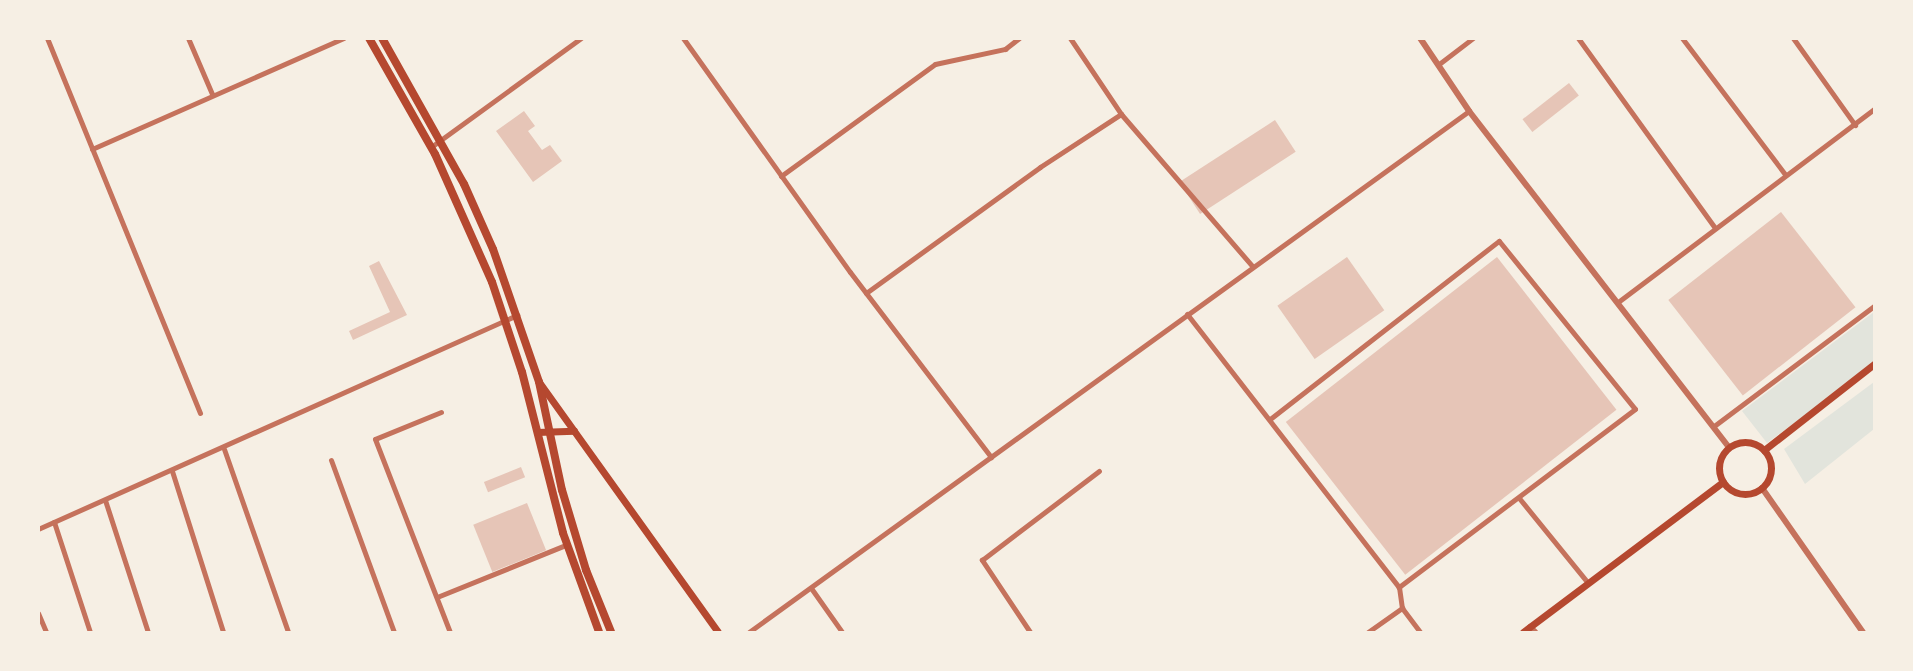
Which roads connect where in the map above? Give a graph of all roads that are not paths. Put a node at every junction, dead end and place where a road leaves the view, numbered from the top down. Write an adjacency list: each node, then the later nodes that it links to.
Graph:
1 (47, 38): 23 (street)
2 (188, 38): 16 (street)
3 (344, 38): 16 (street)
4 (369, 38): 22 (main road)
5 (383, 38): 21 (main road)
6 (581, 38): 21 (street)
7 (683, 38): 25 (street)
8 (1019, 38): 25 (street)
9 (1070, 38): 19 (street)
10 (1420, 38): 15 (street)
11 (1473, 38): 15 (street)
12 (1578, 38): 26 (street)
13 (1682, 38): 24 (street)
14 (1793, 38): 20 (street)
15 (1438, 64): 18 (street)
16 (212, 93): 23 (street)
17 (1874, 109): 20 (street)
18 (1469, 111): 27 (street); 29 (street)
19 (1121, 114): 27 (street); 28 (street)
20 (1855, 125): 24 (street)
21 (441, 140): 22 (street); 32 (main road)
22 (431, 147): 33 (main road)
23 (92, 149): 37 (street)
24 (1785, 174): 26 (street)
25 (781, 176): 28 (street)
26 (1715, 228): 29 (street)
27 (1252, 266): 31 (street)
28 (866, 293): 46 (street)
29 (1618, 302): 39 (street)
30 (1874, 306): 39 (street)
31 (1187, 314): 38 (street); 46 (street)
32 (517, 315): 33 (street); 35 (main road)
33 (505, 318): 42 (main road); 44 (street)
34 (1874, 364): 45 (main road)
35 (539, 382): 40 (main road); 41 (main road)
36 (441, 412): 61 (street)
37 (200, 413)
38 (1270, 419): 52 (street); 59 (street)
39 (1714, 426): 43 (street)
40 (549, 430): 41 (main road); 42 (main road); 56 (main road)
41 (574, 431): 74 (main road)
42 (537, 432): 57 (main road)
43 (1729, 447): 45 (main road); 50 (main road)
44 (224, 449): 48 (street); 69 (street)
45 (1764, 450): 51 (main road)
46 (991, 457): 60 (street)
47 (331, 460): 70 (street)
48 (172, 471): 53 (street); 68 (street)
49 (1099, 471): 77 (street)
50 (1723, 482): 51 (main road); 58 (main road)
51 (1762, 488): 81 (street)
52 (1519, 498): 58 (street); 59 (street)
53 (105, 500): 54 (street); 67 (street)
54 (54, 522): 55 (street); 66 (street)
55 (38, 529)
56 (577, 539): 57 (street); 73 (main road)
57 (567, 544): 61 (street); 72 (main road)
58 (1588, 583): 64 (main road)
59 (1399, 587): 62 (street)
60 (811, 588): 75 (street); 76 (street)
61 (437, 597): 71 (street)
62 (1402, 608): 78 (street); 79 (street)
63 (38, 613): 65 (street)
64 (1533, 630): 80 (main road)
65 (46, 632)
66 (90, 632)
67 (148, 632)
68 (223, 632)
69 (288, 632)
70 (394, 632)
71 (450, 632)
72 (599, 632)
73 (611, 632)
74 (718, 632)
75 (749, 632)
76 (842, 632)
77 (1030, 632)
78 (1367, 632)
79 (1420, 632)
80 (1523, 632)
81 (1863, 632)

